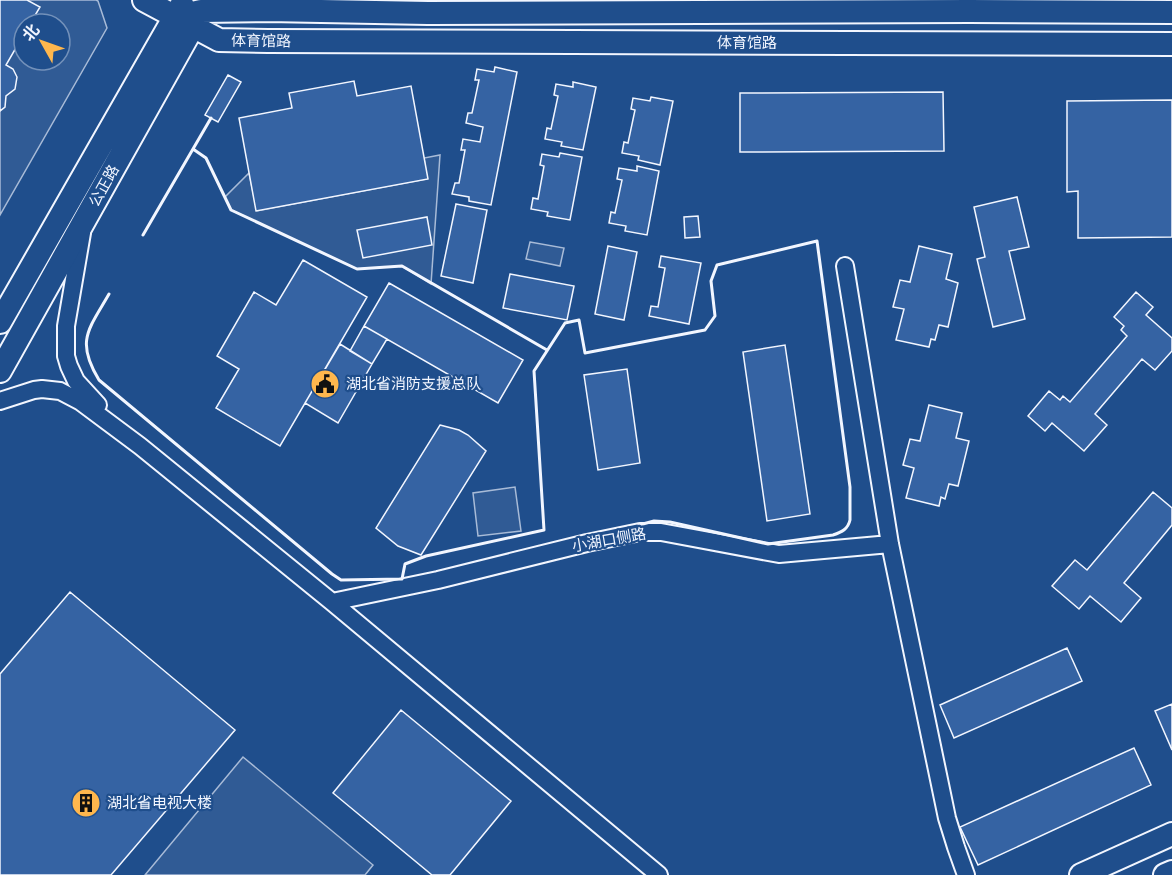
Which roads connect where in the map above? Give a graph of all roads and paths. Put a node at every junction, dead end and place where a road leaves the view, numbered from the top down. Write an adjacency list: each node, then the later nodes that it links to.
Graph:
1 (144, 0): 4 (main road)
2 (403, 0): 6 (main road)
3 (620, 6): 5 (main road, 体育馆路); 6 (main road, 体育馆路)
4 (192, 11): 6 (main road, 体育馆路); 7 (main road, 体育馆路); 8 (main road, 公正路); 10 (main road, 公正路)
5 (1172, 12)
6 (432, 13)
7 (1172, 44)
8 (85, 219): 11 (main road, 公正路); 13 (street)
9 (845, 266): 14 (street)
10 (0, 322)
11 (0, 371)
12 (0, 401): 13 (street)
13 (140, 446): 15 (street)
14 (890, 544): 15 (street, 小湖口侧路); 19 (street)
15 (332, 602): 18 (street)
16 (1172, 834): 20 (main road)
17 (1172, 872): 21 (main road)
18 (659, 875)
19 (966, 875)
20 (1081, 875)
21 (1165, 875)

